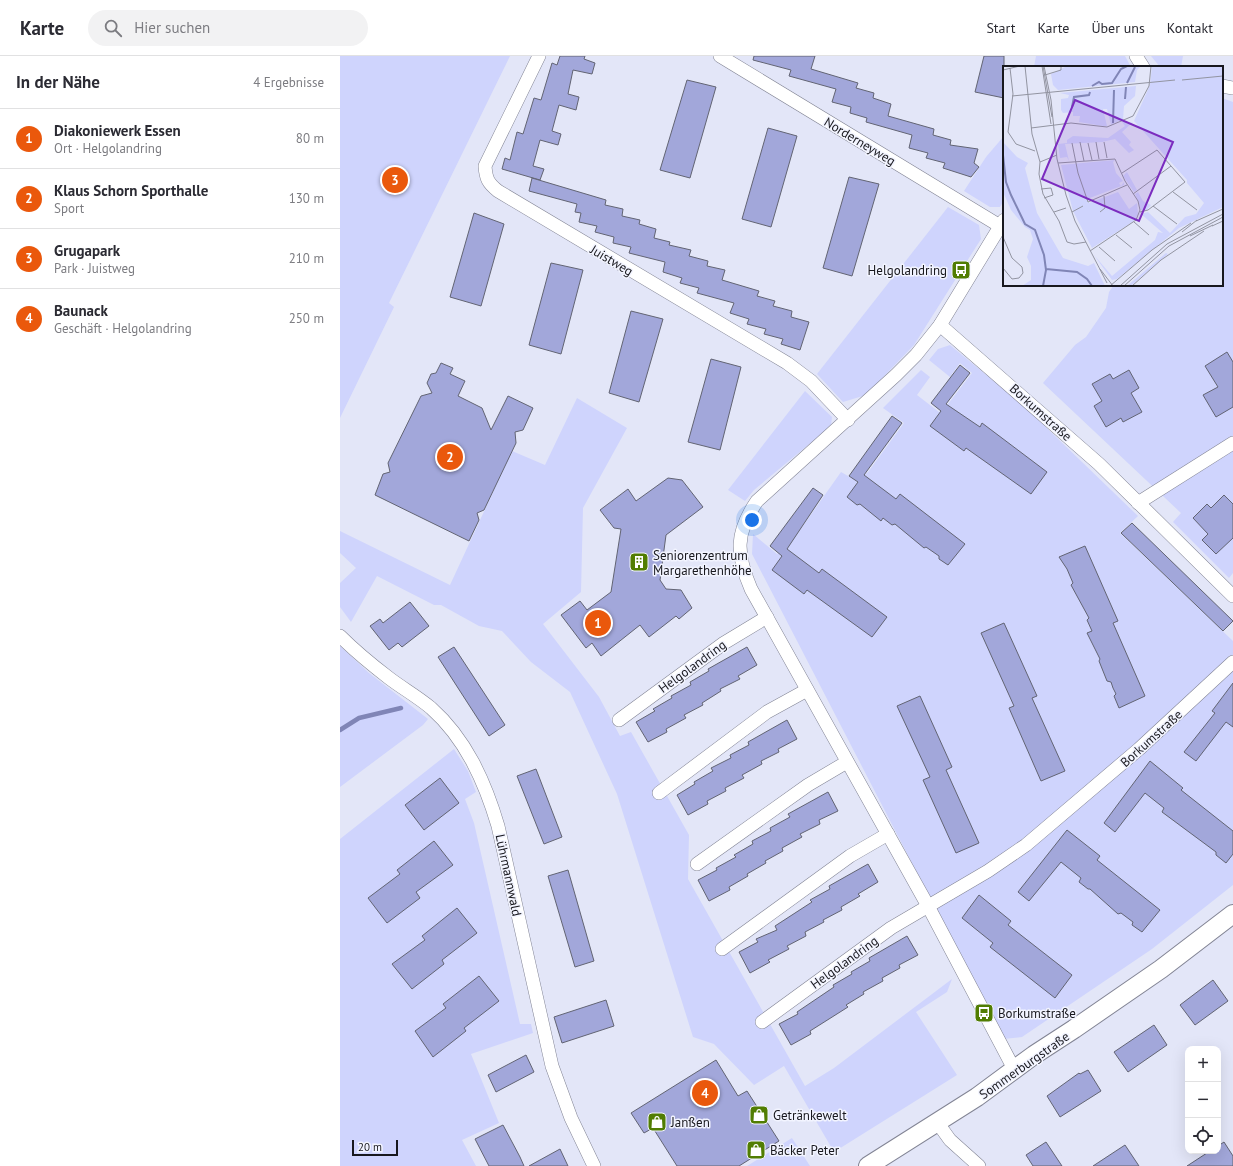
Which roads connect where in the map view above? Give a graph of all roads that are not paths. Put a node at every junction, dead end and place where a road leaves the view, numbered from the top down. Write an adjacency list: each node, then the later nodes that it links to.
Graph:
1 (539, 56): 9 (street, Juistweg)
2 (720, 56): 7 (street, Norderneyweg)
3 (1136, 56): 4 (street)
4 (1142, 66)
5 (1223, 86): 6 (street)
6 (1233, 88)
7 (1002, 223): 8 (street)
8 (940, 325): 9 (street); 11 (street, Borkumstraße)
9 (848, 420): 13 (street)
10 (1233, 443): 11 (street)
11 (1138, 503): 12 (street, Borkumstraße)
12 (1233, 596)
13 (767, 616): 16 (street); 17 (street, Helgolandring)
14 (340, 636): 28 (street, Lührmannwald)
15 (1233, 662): 22 (street, Borkumstraße)
16 (807, 690): 18 (street); 19 (street)
17 (619, 720)
18 (847, 762): 20 (street); 21 (street)
19 (658, 793)
20 (888, 834): 22 (street); 24 (street)
21 (697, 864)
22 (928, 906): 25 (street, Helgolandring); 26 (street)
23 (1233, 914): 26 (street, Sommerburgstraße)
24 (722, 949)
25 (762, 1022)
26 (1014, 1069): 27 (street, Sommerburgstraße)
27 (937, 1122): 29 (street, Sommerburgstraße); 30 (street)
28 (594, 1166)
29 (868, 1166)
30 (979, 1166)

